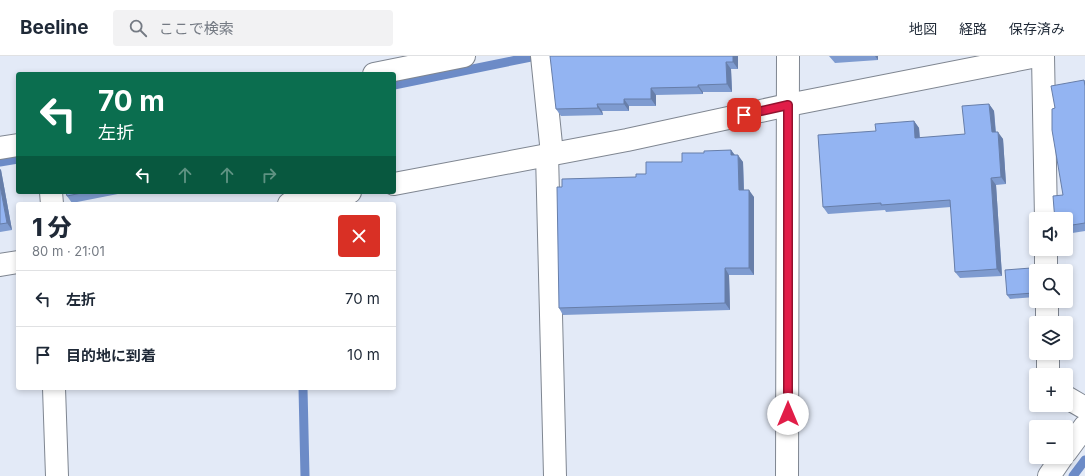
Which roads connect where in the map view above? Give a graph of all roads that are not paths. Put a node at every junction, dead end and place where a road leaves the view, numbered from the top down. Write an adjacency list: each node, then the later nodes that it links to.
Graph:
1 (464, 56): 6 (street)
2 (788, 56): 7 (street)
3 (1037, 56): 7 (street)
4 (1043, 56): 14 (street)
5 (542, 60): 10 (street)
6 (384, 72)
7 (788, 105): 10 (street); 25 (street)
8 (16, 145): 9 (street)
9 (0, 148)
10 (549, 154): 11 (street); 24 (street)
11 (396, 184)
12 (340, 194): 13 (street)
13 (299, 202)
14 (1046, 212)
15 (16, 262): 16 (street)
16 (0, 265)
17 (54, 390): 23 (street)
18 (1073, 401): 19 (street)
19 (1085, 408)
20 (1085, 426): 21 (street)
21 (1073, 442)
22 (1057, 464): 26 (street)
23 (56, 476)
24 (555, 476)
25 (788, 476)
26 (1048, 476)

